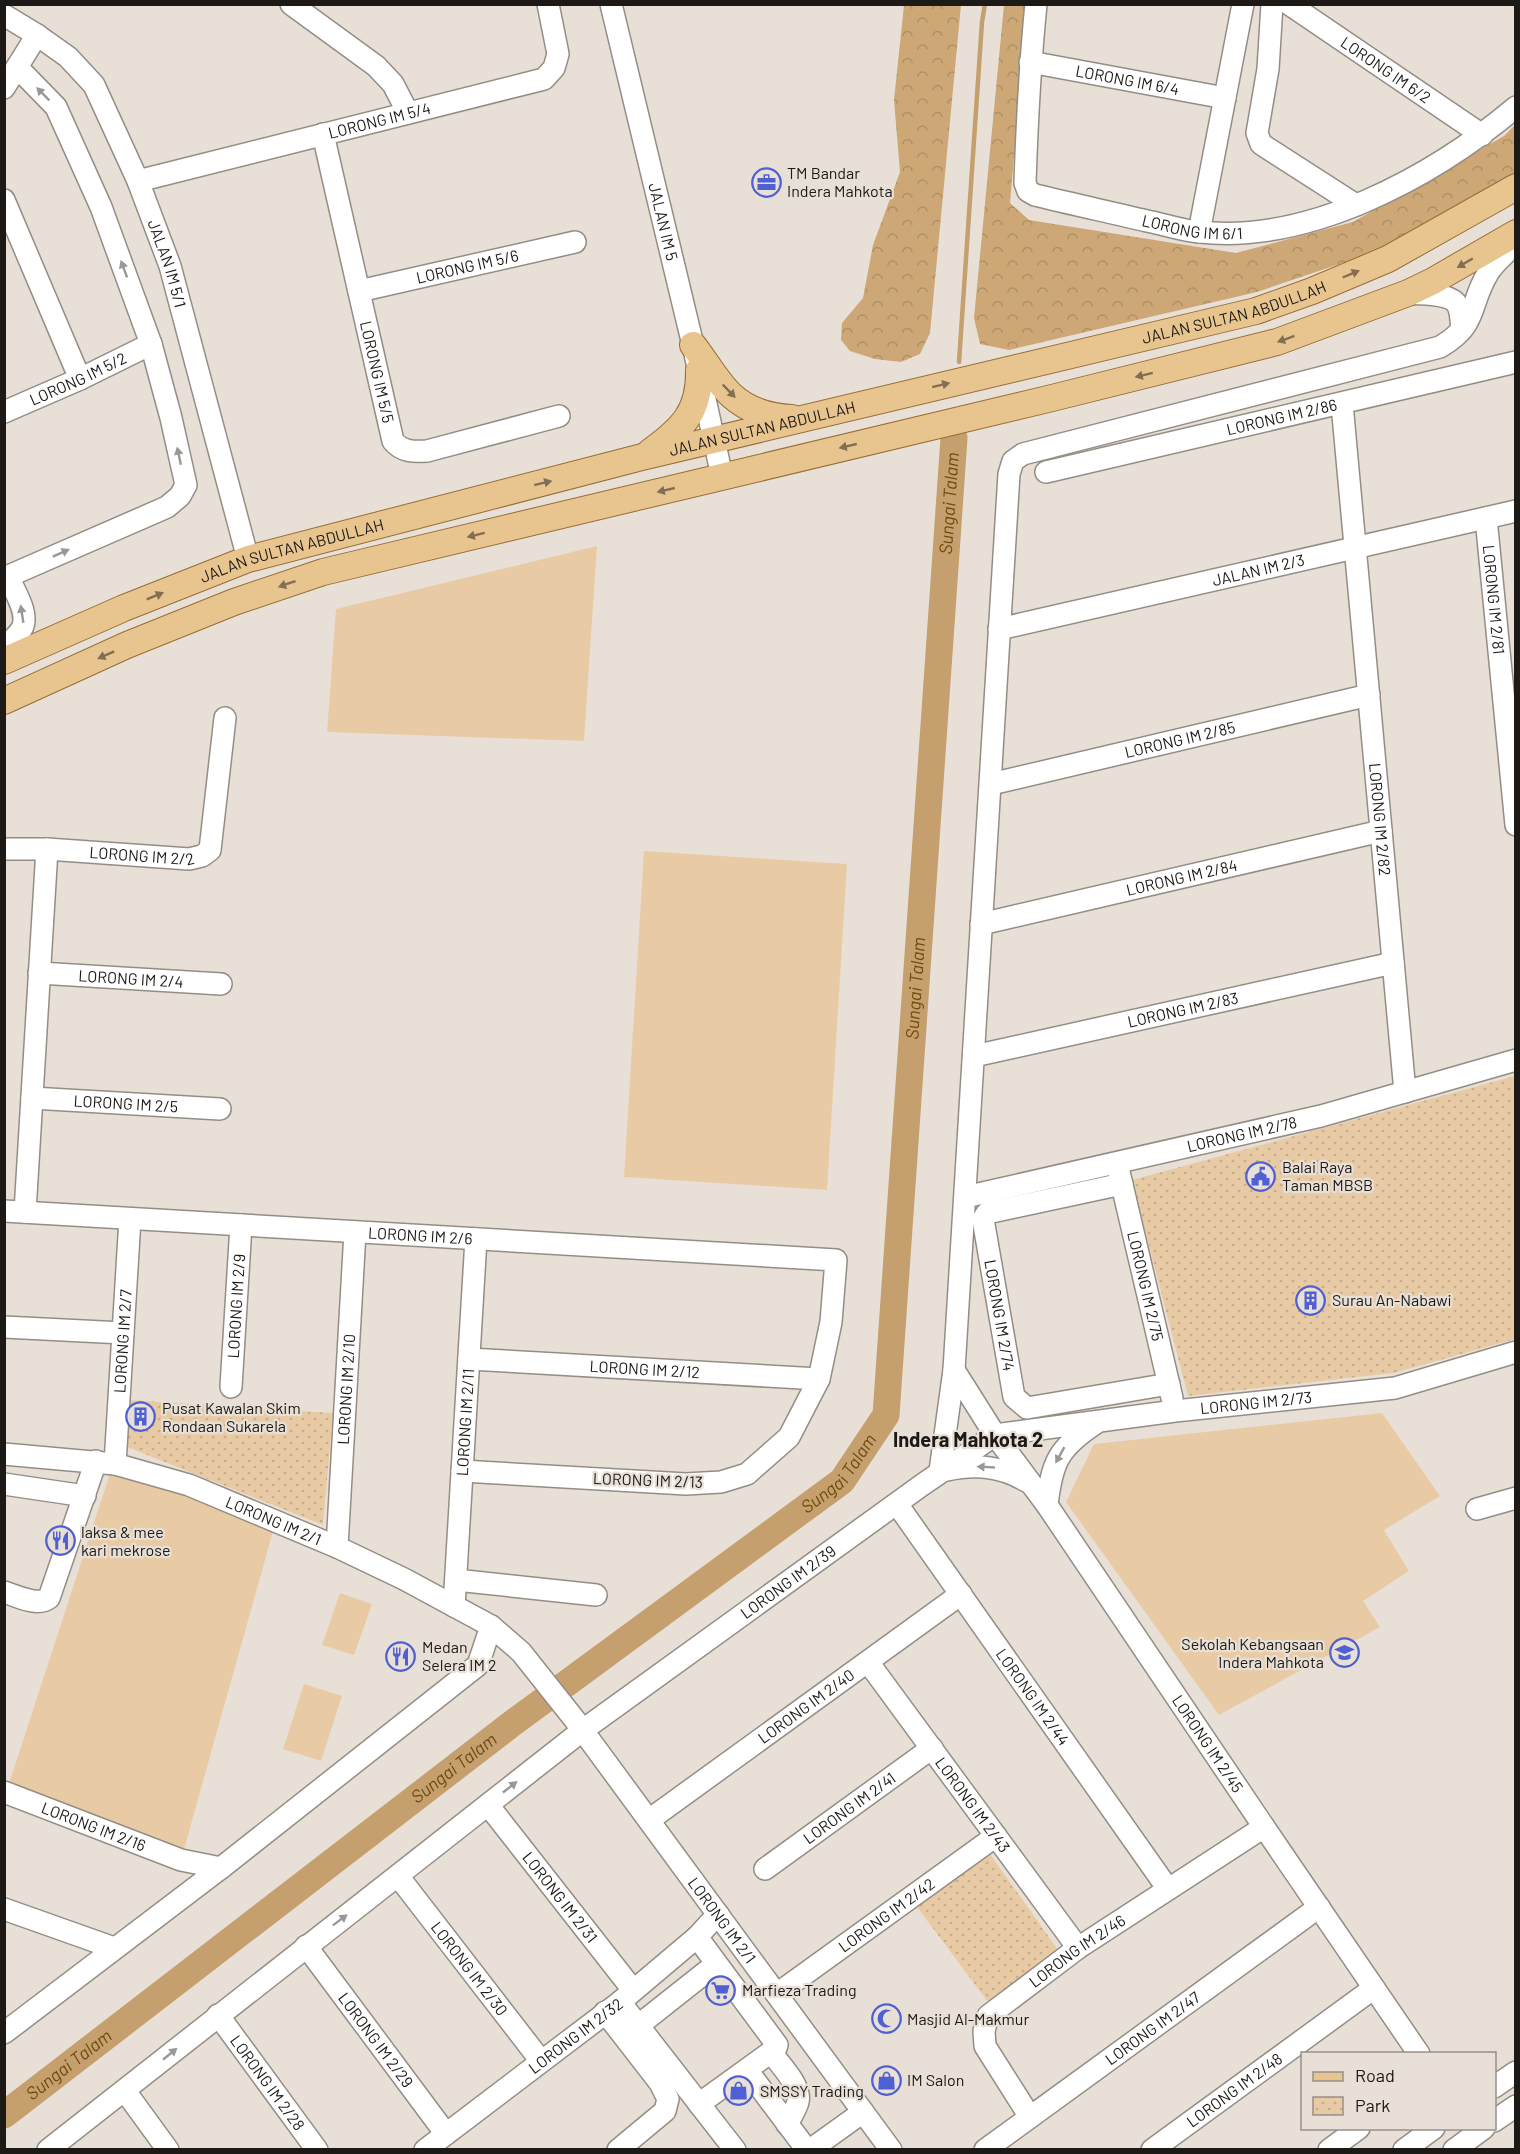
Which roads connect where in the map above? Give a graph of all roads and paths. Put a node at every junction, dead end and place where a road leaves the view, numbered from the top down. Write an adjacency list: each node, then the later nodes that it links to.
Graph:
1 (291, 4): 15 (street)
2 (548, 4): 15 (street, LORONG IM 5/4)
3 (611, 4): 30 (street, JALAN IM 5)
4 (1036, 4): 10 (street, LORONG IM 6/1)
5 (1243, 4): 13 (street)
6 (1272, 4): 21 (street)
7 (1289, 4): 17 (street, LORONG IM 6/2)
8 (4, 15): 9 (street, JALAN IM 5/1)
9 (37, 35): 11 (street); 18 (street, JALAN IM 5/1)
10 (1030, 62): 13 (street, LORONG IM 6/4); 22 (street, LORONG IM 6/1)
11 (17, 67): 12 (street); 29 (street, one-way to 11)
12 (4, 88)
13 (1225, 98): 22 (street)
14 (1515, 107): 17 (street, LORONG IM 6/1)
15 (408, 113): 16 (street, LORONG IM 5/4)
16 (323, 134): 18 (street, LORONG IM 5/4); 26 (street, LORONG IM 5/5)
17 (1482, 135): 21 (street, LORONG IM 6/1)
18 (138, 181): 49 (street, JALAN IM 5/1)
19 (1515, 187): 33 (main road, JALAN SULTAN ABDULLAH, one-way to 19)
20 (4, 200): 34 (street)
21 (1356, 205): 22 (street, LORONG IM 6/1)
22 (1199, 232)
23 (1515, 233): 27 (main road, JALAN SULTAN ABDULLAH, one-way to 27)
24 (1515, 241): 28 (street)
25 (575, 242): 26 (street, LORONG IM 5/6)
26 (359, 291): 39 (street, LORONG IM 5/5)
27 (1408, 293): 28 (street); 36 (main road, JALAN SULTAN ABDULLAH, one-way to 36)
28 (1462, 329): 51 (street)
29 (151, 344): 34 (street, LORONG IM 5/2); 50 (street, one-way to 29)
30 (693, 345): 32 (street, JALAN IM 5); 40 (main road, one-way to 40)
31 (1515, 362): 37 (street, LORONG IM 2/86)
32 (699, 370): 42 (street, JALAN IM 5); 43 (main road)
33 (1001, 370): 35 (main road, JALAN SULTAN ABDULLAH, one-way to 33); 36 (main road)
34 (80, 379): 38 (street, LORONG IM 5/2)
35 (884, 399): 40 (main road, JALAN SULTAN ABDULLAH); 41 (main road)
36 (1048, 399): 41 (main road, JALAN SULTAN ABDULLAH)
37 (1342, 404): 44 (street, LORONG IM 2/86); 48 (street, LORONG IM 2/82)
38 (4, 412)
39 (559, 416)
40 (800, 419): 42 (main road, JALAN SULTAN ABDULLAH)
41 (893, 436): 45 (main road, JALAN SULTAN ABDULLAH, one-way to 45)
42 (714, 440): 43 (main road, JALAN SULTAN ABDULLAH); 45 (street, JALAN IM 5)
43 (642, 457): 49 (main road, JALAN SULTAN ABDULLAH, one-way to 43)
44 (1046, 472)
45 (722, 476): 55 (main road, JALAN SULTAN ABDULLAH, one-way to 55)
46 (1515, 511): 47 (street, JALAN IM 2/3)
47 (1486, 518): 48 (street, JALAN IM 2/3); 58 (street, LORONG IM 2/81)
48 (1356, 548): 51 (street, JALAN IM 2/3); 54 (street, LORONG IM 2/82)
49 (248, 559): 53 (main road, JALAN SULTAN ABDULLAH, one-way to 49)
50 (6, 577): 52 (street, one-way to 50)
51 (999, 629): 57 (street)
52 (4, 648)
53 (4, 661)
54 (1369, 694): 57 (street, LORONG IM 2/85); 59 (street, LORONG IM 2/82)
55 (4, 701)
56 (225, 718): 61 (street, LORONG IM 2/2)
57 (991, 784): 62 (street)
58 (1515, 825)
59 (1382, 831): 62 (street, LORONG IM 2/84); 63 (street, LORONG IM 2/82)
60 (4, 849): 61 (street, LORONG IM 2/2)
61 (47, 849): 64 (street)
62 (981, 924): 66 (street)
63 (1393, 963): 66 (street, LORONG IM 2/83); 68 (street, LORONG IM 2/82)
64 (39, 974): 65 (street, LORONG IM 2/4); 69 (street)
65 (221, 984)
66 (974, 1056): 73 (street)
67 (1515, 1060): 68 (street, LORONG IM 2/78)
68 (1405, 1092): 71 (street, LORONG IM 2/78)
69 (32, 1098): 70 (street, LORONG IM 2/5); 74 (street)
70 (219, 1109)
71 (1117, 1162): 72 (street, LORONG IM 2/75); 73 (street, LORONG IM 2/78)
72 (1122, 1184): 86 (street, LORONG IM 2/75); 86 (street, LORONG IM 2/74)
73 (965, 1197): 84 (street)
74 (15, 1212): 75 (street, LORONG IM 2/6)
75 (130, 1219): 76 (street, LORONG IM 2/6); 81 (street, LORONG IM 2/7)
76 (241, 1225): 77 (street, LORONG IM 2/6); 87 (street, LORONG IM 2/9)
77 (355, 1232): 78 (street, LORONG IM 2/6); 102 (street, LORONG IM 2/10)
78 (476, 1239): 79 (street, LORONG IM 2/6); 83 (street, LORONG IM 2/11)
79 (836, 1260): 85 (street, LORONG IM 2/13)
80 (4, 1326): 81 (street)
81 (123, 1334): 92 (street, LORONG IM 2/7)
82 (1515, 1352): 88 (street, LORONG IM 2/73)
83 (469, 1359): 85 (street, LORONG IM 2/12); 93 (street, LORONG IM 2/11)
84 (954, 1370): 90 (street, LORONG IM 2/45); 94 (street)
85 (819, 1379): 93 (street, LORONG IM 2/13)
86 (1169, 1384): 88 (street, LORONG IM 2/75)
87 (231, 1387)
88 (1175, 1411): 89 (street, LORONG IM 2/73)
89 (1099, 1421): 90 (street, LORONG IM 2/73); 100 (street, one-way to 100)
90 (995, 1436): 94 (street, LORONG IM 2/39); 95 (street, LORONG IM 2/45)
91 (4, 1454): 92 (street, LORONG IM 2/1)
92 (106, 1462): 97 (street, LORONG IM 2/7); 102 (street, LORONG IM 2/1)
93 (462, 1471): 103 (street, LORONG IM 2/11)
94 (940, 1471): 95 (street, one-way to 94); 99 (street, LORONG IM 2/39)
95 (1028, 1482): 100 (street, LORONG IM 2/45)
96 (4, 1484): 97 (street)
97 (85, 1496): 104 (street, LORONG IM 2/7)
98 (1515, 1498): 101 (street)
99 (897, 1504): 105 (street, LORONG IM 2/44); 110 (street, LORONG IM 2/39)
100 (1047, 1505): 115 (street, LORONG IM 2/45)
101 (1478, 1509)
102 (337, 1547): 107 (street, LORONG IM 2/1)
103 (456, 1580): 106 (street); 107 (street, LORONG IM 2/11)
104 (4, 1592)
105 (962, 1594): 109 (street, LORONG IM 2/40); 120 (street, LORONG IM 2/44)
106 (596, 1595)
107 (454, 1606): 108 (street, LORONG IM 2/1)
108 (491, 1626): 110 (street, LORONG IM 2/1); 117 (street)
109 (868, 1662): 111 (street, LORONG IM 2/43); 114 (street, LORONG IM 2/40)
110 (579, 1725): 113 (street, LORONG IM 2/39, one-way to 110); 114 (street, LORONG IM 2/1)
111 (932, 1748): 116 (street, LORONG IM 2/43); 118 (street, LORONG IM 2/41)
112 (4, 1792): 117 (street, LORONG IM 2/16)
113 (488, 1804): 119 (street, LORONG IM 2/39); 131 (street, LORONG IM 2/31)
114 (649, 1820): 123 (street, LORONG IM 2/1)
115 (1264, 1827): 120 (street, LORONG IM 2/46); 121 (street, LORONG IM 2/45)
116 (996, 1836): 127 (street, LORONG IM 2/43); 130 (street, LORONG IM 2/42)
117 (220, 1868): 126 (street)
118 (765, 1869)
119 (398, 1876): 125 (street, LORONG IM 2/39, one-way to 119); 137 (street, LORONG IM 2/30)
120 (1168, 1889): 127 (street, LORONG IM 2/46)
121 (1319, 1907): 129 (street, LORONG IM 2/45); 145 (street, LORONG IM 2/47)
122 (4, 1909): 126 (street)
123 (718, 1914): 124 (street, LORONG IM 2/32); 130 (street, LORONG IM 2/1)
124 (697, 1936): 128 (street); 131 (street, LORONG IM 2/32)
125 (306, 1946): 132 (street, LORONG IM 2/39); 151 (street, LORONG IM 2/29)
126 (114, 1948): 134 (street)
127 (1078, 1948): 145 (street, LORONG IM 2/46)
128 (716, 1964): 133 (street); 135 (street)
129 (1374, 1988): 136 (street, LORONG IM 2/45); 161 (street, LORONG IM 2/48)
130 (777, 1994): 144 (street, LORONG IM 2/1)
131 (619, 2001): 133 (street); 137 (street, LORONG IM 2/32); 156 (street)
132 (218, 2015): 141 (street, LORONG IM 2/39, one-way to 132); 154 (street, LORONG IM 2/28)
133 (639, 2025): 142 (street)
134 (4, 2033)
135 (771, 2052): 138 (street); 147 (street)
136 (1418, 2052)
137 (541, 2061): 151 (street, LORONG IM 2/32)
138 (747, 2070): 142 (street); 147 (street)
139 (1515, 2072): 140 (street)
140 (1496, 2086)
141 (125, 2091): 152 (street, LORONG IM 2/39); 153 (street)
142 (699, 2104): 157 (street)
143 (1515, 2106): 146 (street)
144 (863, 2112): 158 (street); 159 (street, LORONG IM 2/1)
145 (1030, 2117): 160 (street, LORONG IM 2/47)
146 (1496, 2120)
147 (787, 2124): 158 (street)
148 (1356, 2130): 162 (street)
149 (1431, 2130): 163 (street)
150 (1476, 2131): 164 (street)
151 (446, 2134): 155 (street, LORONG IM 2/32)
152 (48, 2150)
153 (168, 2150)
154 (317, 2150)
155 (426, 2150)
156 (618, 2150)
157 (735, 2150)
158 (808, 2150)
159 (891, 2150)
160 (985, 2150)
161 (1152, 2150)
162 (1329, 2150)
163 (1404, 2150)
164 (1454, 2150)

